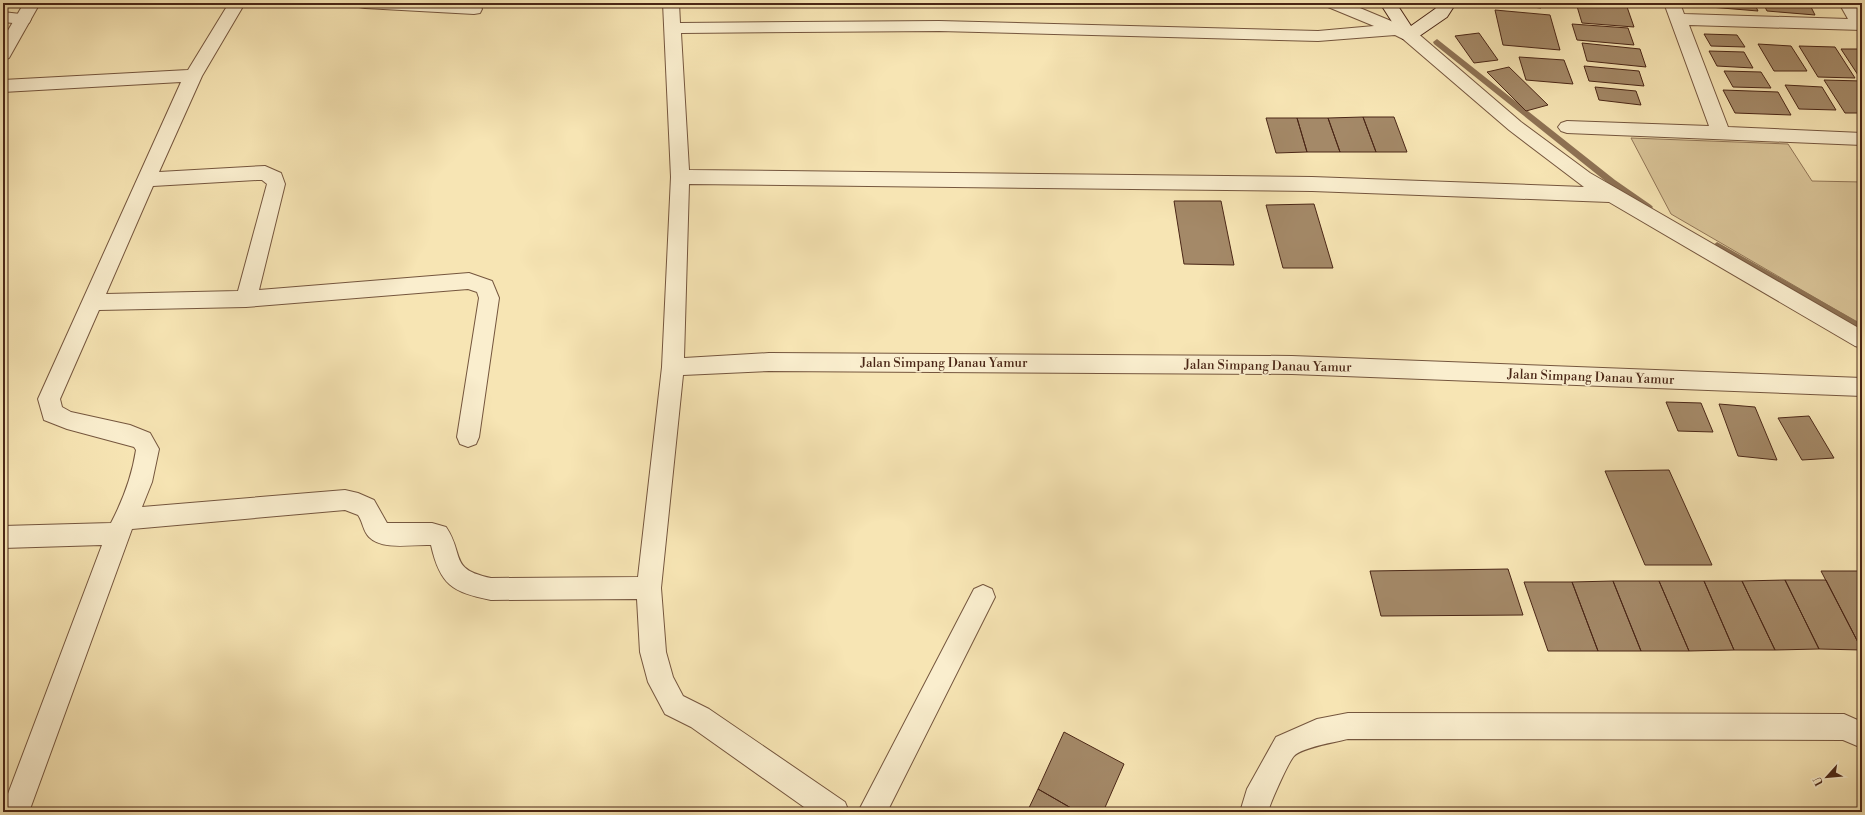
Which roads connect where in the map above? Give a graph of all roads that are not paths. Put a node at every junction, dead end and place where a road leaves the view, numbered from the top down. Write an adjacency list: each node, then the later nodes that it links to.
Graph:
1 (32, 3): 12 (street)
2 (237, 3): 17 (street)
3 (365, 3): 9 (street)
4 (671, 3): 14 (street)
5 (1334, 3): 15 (street)
6 (1388, 3): 15 (street)
7 (1448, 3): 15 (street)
8 (1847, 3): 13 (street)
9 (474, 9)
10 (1674, 11): 13 (street); 20 (street)
11 (3, 17): 12 (street)
12 (23, 18): 16 (street)
13 (1861, 25)
14 (672, 28): 15 (street); 22 (street)
15 (1402, 33): 24 (street)
16 (3, 54)
17 (193, 76): 18 (street); 23 (street)
18 (3, 86)
19 (1567, 128): 20 (street)
20 (1721, 133): 21 (street)
21 (1862, 139)
22 (680, 177): 24 (street); 28 (street)
23 (146, 180): 25 (street); 26 (street)
24 (1611, 195): 27 (street)
25 (246, 299): 26 (street); 30 (street)
26 (92, 302): 31 (street)
27 (1862, 340)
28 (673, 367): 29 (street, Jalan Simpang Danau Yamur); 33 (street)
29 (1862, 387)
30 (468, 437)
31 (122, 527): 32 (street); 33 (street); 36 (street)
32 (3, 537)
33 (649, 588): 37 (street)
34 (983, 597): 38 (street)
35 (1862, 735): 39 (street)
36 (15, 812)
37 (835, 812)
38 (872, 812)
39 (1254, 812)

